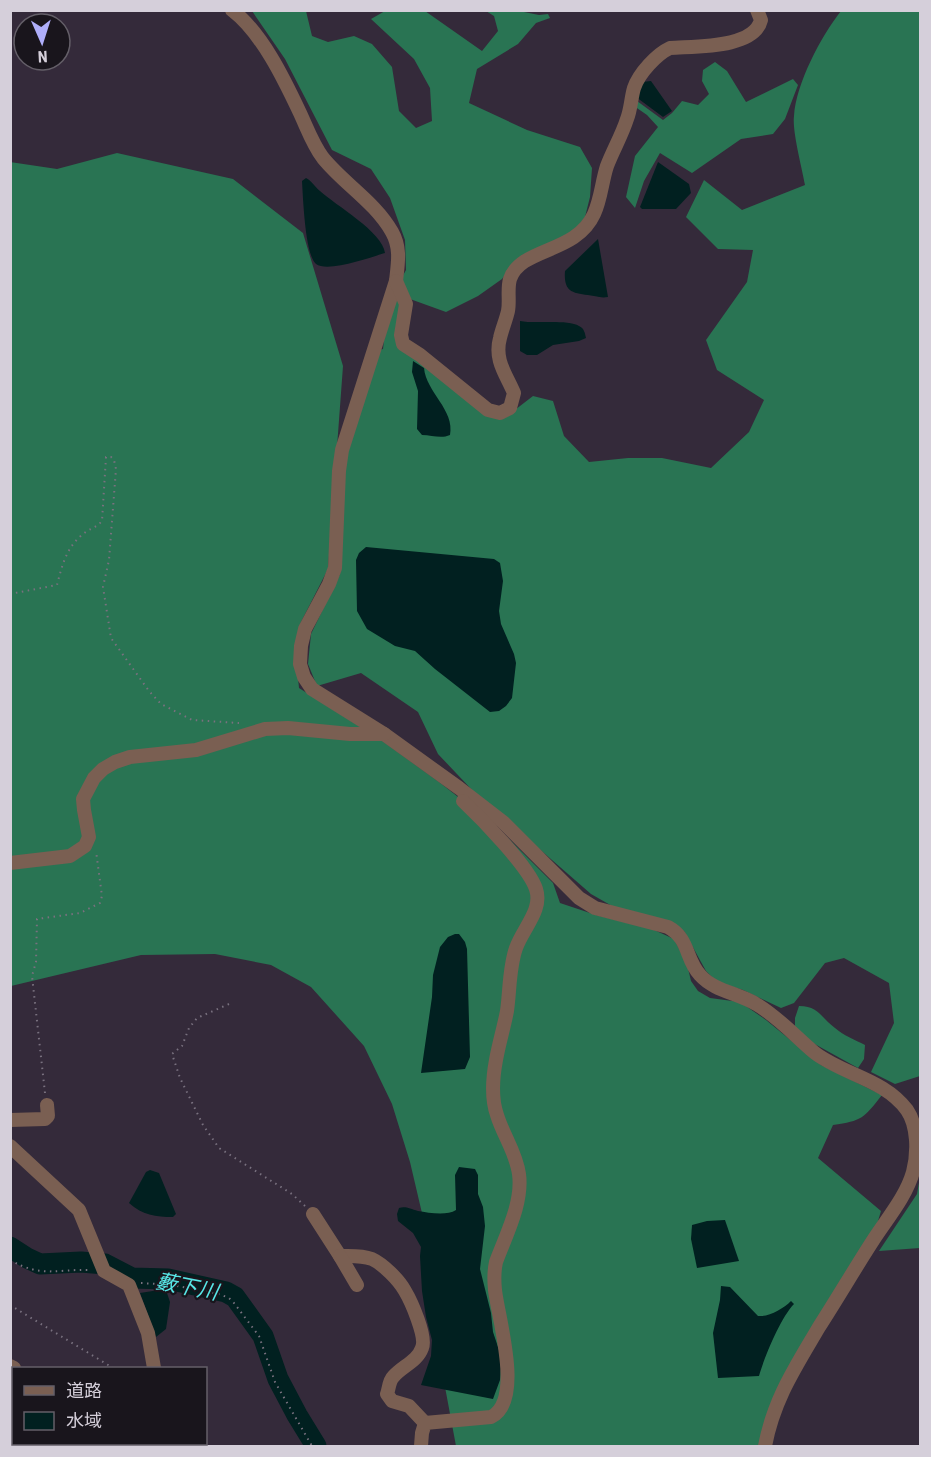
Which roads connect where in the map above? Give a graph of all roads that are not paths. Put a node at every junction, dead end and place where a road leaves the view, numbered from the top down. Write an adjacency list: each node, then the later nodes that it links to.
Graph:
1 (232, 10): 3 (street)
2 (757, 10): 3 (street)
3 (396, 281): 4 (street)
4 (384, 734): 5 (street); 6 (street)
5 (459, 788): 14 (street); 16 (street)
6 (10, 863)
7 (47, 1105): 8 (street)
8 (10, 1120)
9 (10, 1146): 13 (street)
10 (313, 1214): 11 (street)
11 (340, 1256): 12 (street); 14 (street)
12 (357, 1285)
13 (154, 1367)
14 (425, 1423): 15 (street)
15 (421, 1446)
16 (765, 1446)

